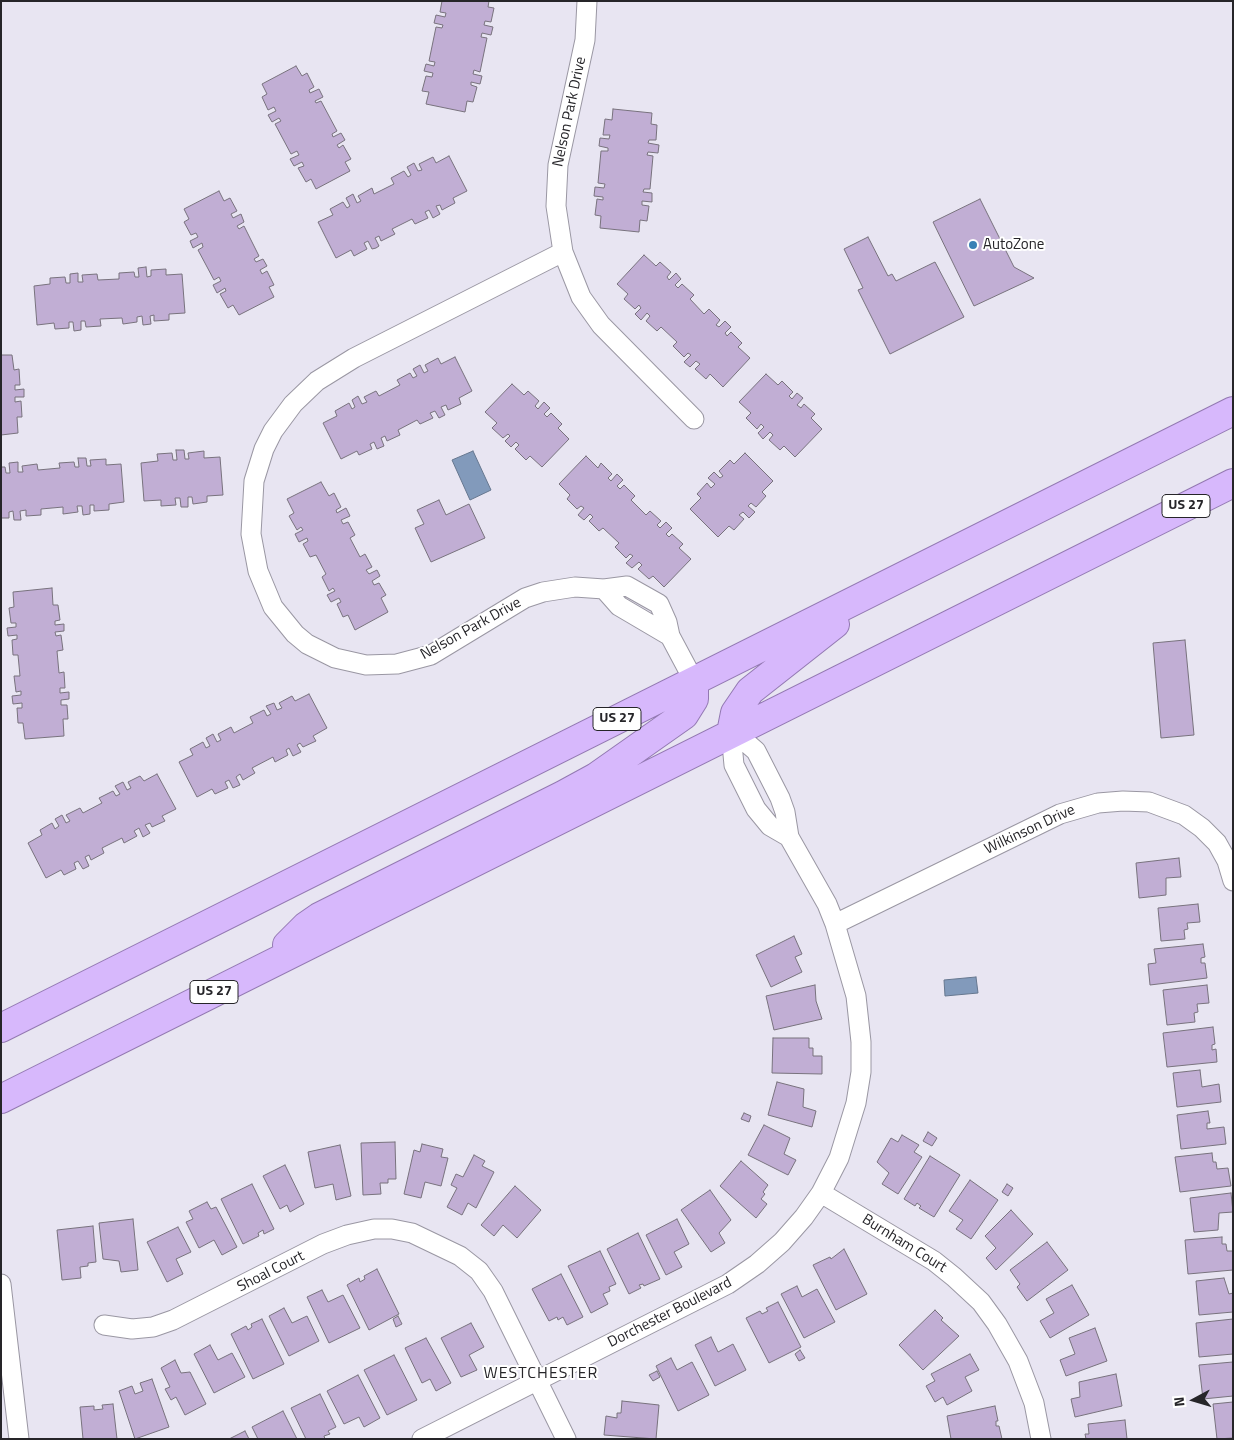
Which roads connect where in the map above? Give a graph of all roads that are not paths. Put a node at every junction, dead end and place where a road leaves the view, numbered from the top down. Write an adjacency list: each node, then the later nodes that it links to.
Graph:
1 (587, 1): 2 (street, Nelson Park Drive)
2 (563, 252): 4 (street, Nelson Park Drive); 7 (street, Nelson Park Drive)
3 (1233, 411): 6 (highway, US 27)
4 (694, 419)
5 (1233, 483): 8 (highway, US 27)
6 (878, 591): 7 (highway, US 27); 8 (highway)
7 (694, 681): 12 (highway); 13 (highway, US 27)
8 (731, 733): 9 (street, Dorchester Boulevard); 9 (street); 12 (highway, US 27)
9 (789, 837): 11 (street, Dorchester Boulevard)
10 (1233, 881): 11 (street, Wilkinson Drive)
11 (835, 924): 15 (street, Dorchester Boulevard)
12 (279, 960): 14 (highway, US 27)
13 (1, 1028)
14 (1, 1099)
15 (821, 1193): 18 (street, Dorchester Boulevard); 22 (street, Burnham Court)
16 (1, 1284): 19 (street)
17 (104, 1325): 18 (street, Shoal Court)
18 (538, 1380): 20 (street, Dorchester Boulevard); 21 (street, Shoal Court)
19 (19, 1439)
20 (422, 1439)
21 (566, 1439)
22 (1040, 1439)

